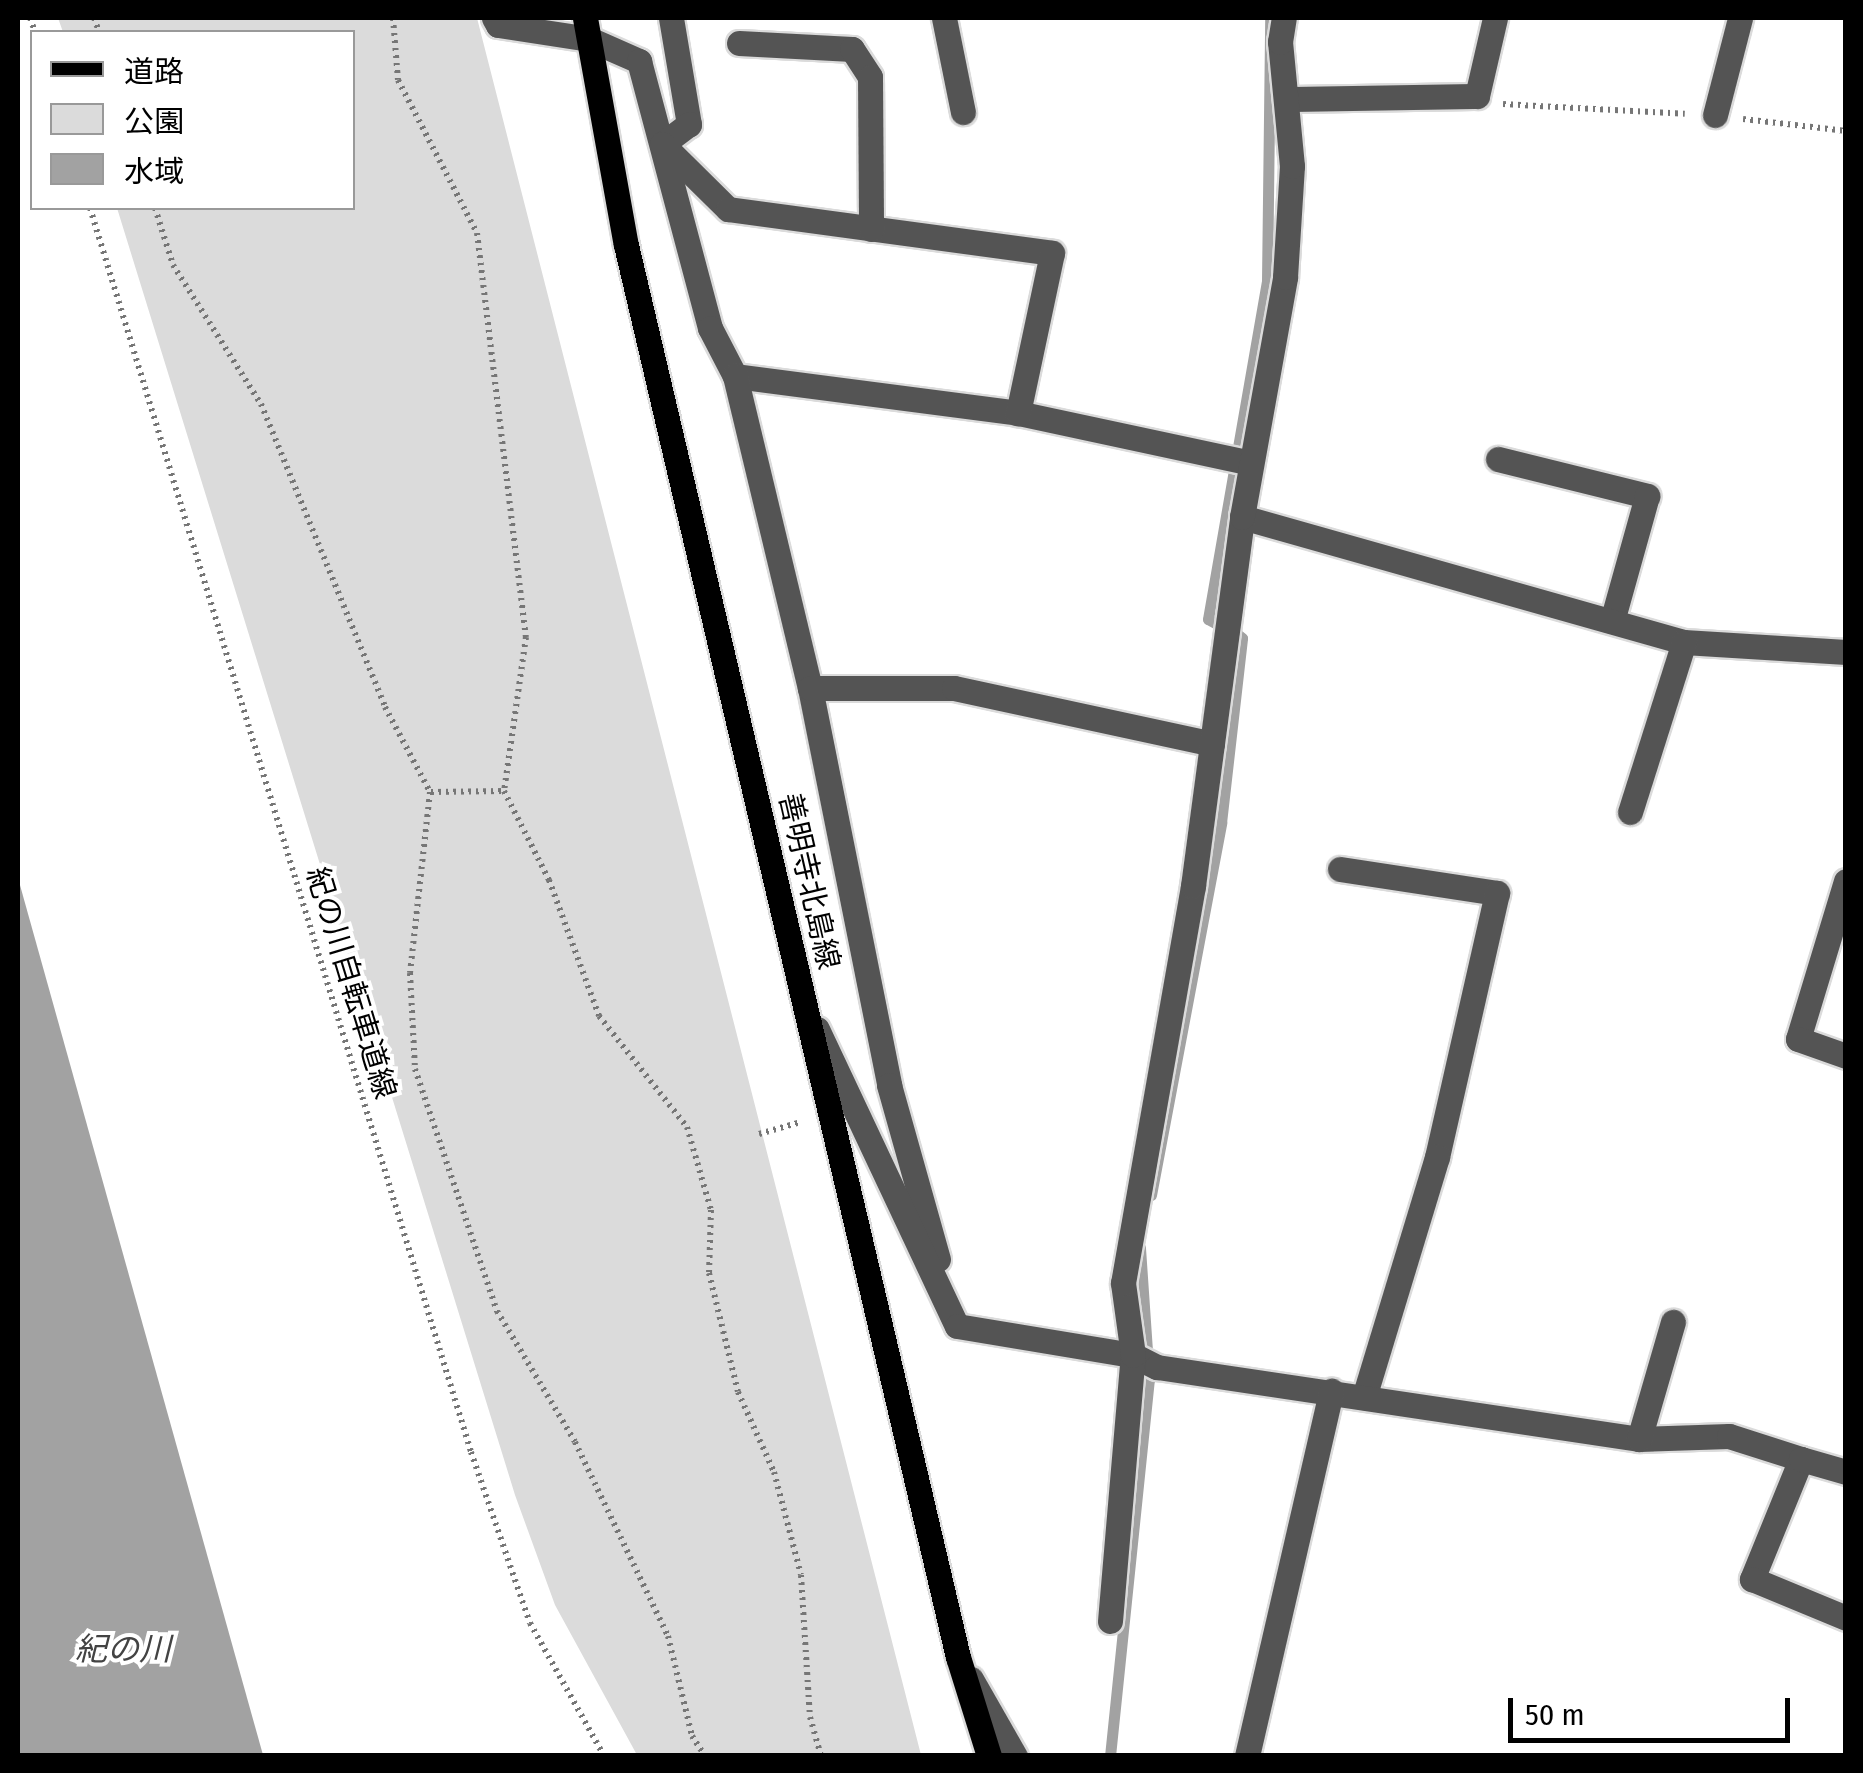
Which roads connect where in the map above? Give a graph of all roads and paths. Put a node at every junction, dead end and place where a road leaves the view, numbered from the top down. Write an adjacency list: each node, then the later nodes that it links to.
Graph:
1 (393, 18): 29 (path)
2 (494, 18): 8 (street)
3 (671, 18): 15 (street)
4 (944, 18): 12 (street)
5 (1284, 18): 11 (street)
6 (1496, 18): 10 (street)
7 (1740, 18): 13 (street)
8 (588, 28): 15 (street); 34 (main road, 善明寺北島線)
9 (739, 43): 18 (street)
10 (1477, 96): 11 (street); 13 (path)
11 (1289, 100): 22 (street)
12 (963, 112)
13 (1715, 115): 14 (path)
14 (1846, 132)
15 (662, 144): 18 (street); 19 (street)
16 (91, 210): 49 (path, 紀の川自転車道線)
17 (156, 210): 30 (path)
18 (871, 230): 20 (street)
19 (735, 376): 20 (street); 27 (street)
20 (1018, 413): 22 (street)
21 (1498, 459): 24 (street)
22 (1240, 460): 23 (street)
23 (1242, 517): 24 (street); 28 (street)
24 (1612, 622): 25 (street)
25 (1684, 642): 26 (street); 31 (street)
26 (1846, 652)
27 (810, 688): 28 (street); 39 (street)
28 (1212, 744): 40 (street)
29 (504, 791): 30 (path); 51 (path)
30 (430, 792): 50 (path)
31 (1630, 812)
32 (1340, 869): 42 (street)
33 (1846, 881): 35 (street)
34 (803, 998): 39 (street); 48 (main road, 善明寺北島線)
35 (1846, 1056)
36 (812, 1119): 37 (path)
37 (759, 1134)
38 (1673, 1322): 43 (street)
39 (956, 1326): 40 (street)
40 (1144, 1362): 41 (street); 47 (street)
41 (1332, 1391): 42 (street); 54 (street)
42 (1364, 1396): 43 (street)
43 (1638, 1439): 44 (street)
44 (1801, 1458): 45 (street); 46 (street)
45 (1846, 1472)
46 (1846, 1618)
47 (1110, 1621)
48 (958, 1657): 52 (main road, 善明寺北島線); 53 (street)
49 (604, 1756)
50 (705, 1756)
51 (821, 1756)
52 (989, 1756)
53 (1016, 1756)
54 (1247, 1756)

